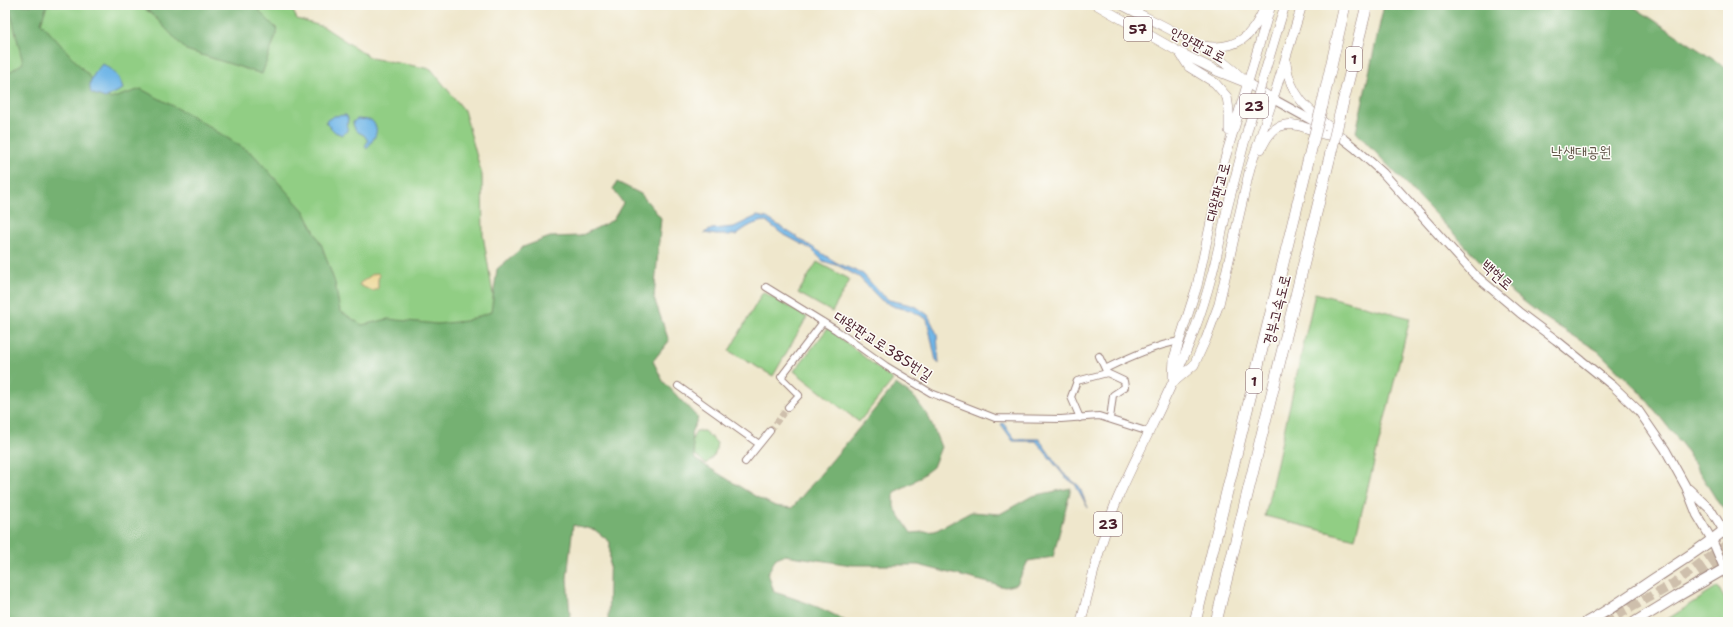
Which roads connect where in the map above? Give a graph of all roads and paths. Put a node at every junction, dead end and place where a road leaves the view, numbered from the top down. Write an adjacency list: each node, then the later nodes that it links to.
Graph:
1 (1097, 5): 10 (main road, 안양판교로 / 57)
2 (1122, 5): 9 (main road, 안양판교로 / 57)
3 (1266, 5): 9 (main road, 57)
4 (1271, 5): 12 (main road, 대왕판교로)
5 (1286, 5): 22 (main road, 대왕판교로 / 23, bridge)
6 (1302, 5): 11 (main road, 대왕판교로)
7 (1345, 5): 36 (highway, 경부고속도로 / 1, bridge)
8 (1367, 5): 37 (highway, 경부고속도로 / 1, bridge)
9 (1201, 46): 12 (main road, 안양판교로 / 57)
10 (1179, 52): 12 (main road, 안양판교로 / 57); 15 (main road)
11 (1286, 59): 13 (main road, 대왕판교로); 14 (main road)
12 (1247, 83): 13 (main road, 안양판교로 / 57); 15 (main road, 대왕판교로 / 23)
13 (1274, 99): 14 (main road, 백현로); 16 (main road, 대왕판교로)
14 (1342, 137): 16 (main road); 31 (main road, 백현로)
15 (1224, 162): 19 (main road, 대왕판교로)
16 (1250, 168): 22 (main road, 대왕판교로)
17 (766, 287): 18 (street, 대왕판교로385번길)
18 (823, 322): 24 (street); 25 (street, 대왕판교로385번길)
19 (1179, 341): 21 (street); 22 (main road, 대왕판교로)
20 (1099, 356): 21 (street)
21 (1106, 371): 25 (street); 26 (street)
22 (1173, 384): 28 (main road, 대왕판교로 / 23)
23 (678, 386): 29 (street)
24 (788, 408)
25 (1080, 418): 26 (street, 대왕판교로385번길)
26 (1110, 420): 28 (street, 대왕판교로385번길)
27 (770, 431): 29 (street)
28 (1149, 432): 35 (main road, 대왕판교로 / 23)
29 (759, 444): 30 (street)
30 (745, 462)
31 (1686, 487): 32 (main road, 백현로); 33 (main road, 백현로)
32 (1727, 531): 33 (highway)
33 (1712, 540): 34 (main road, 백현로); 38 (highway)
34 (1727, 571): 39 (highway)
35 (1081, 622)
36 (1195, 622)
37 (1216, 622)
38 (1587, 622)
39 (1635, 622)

